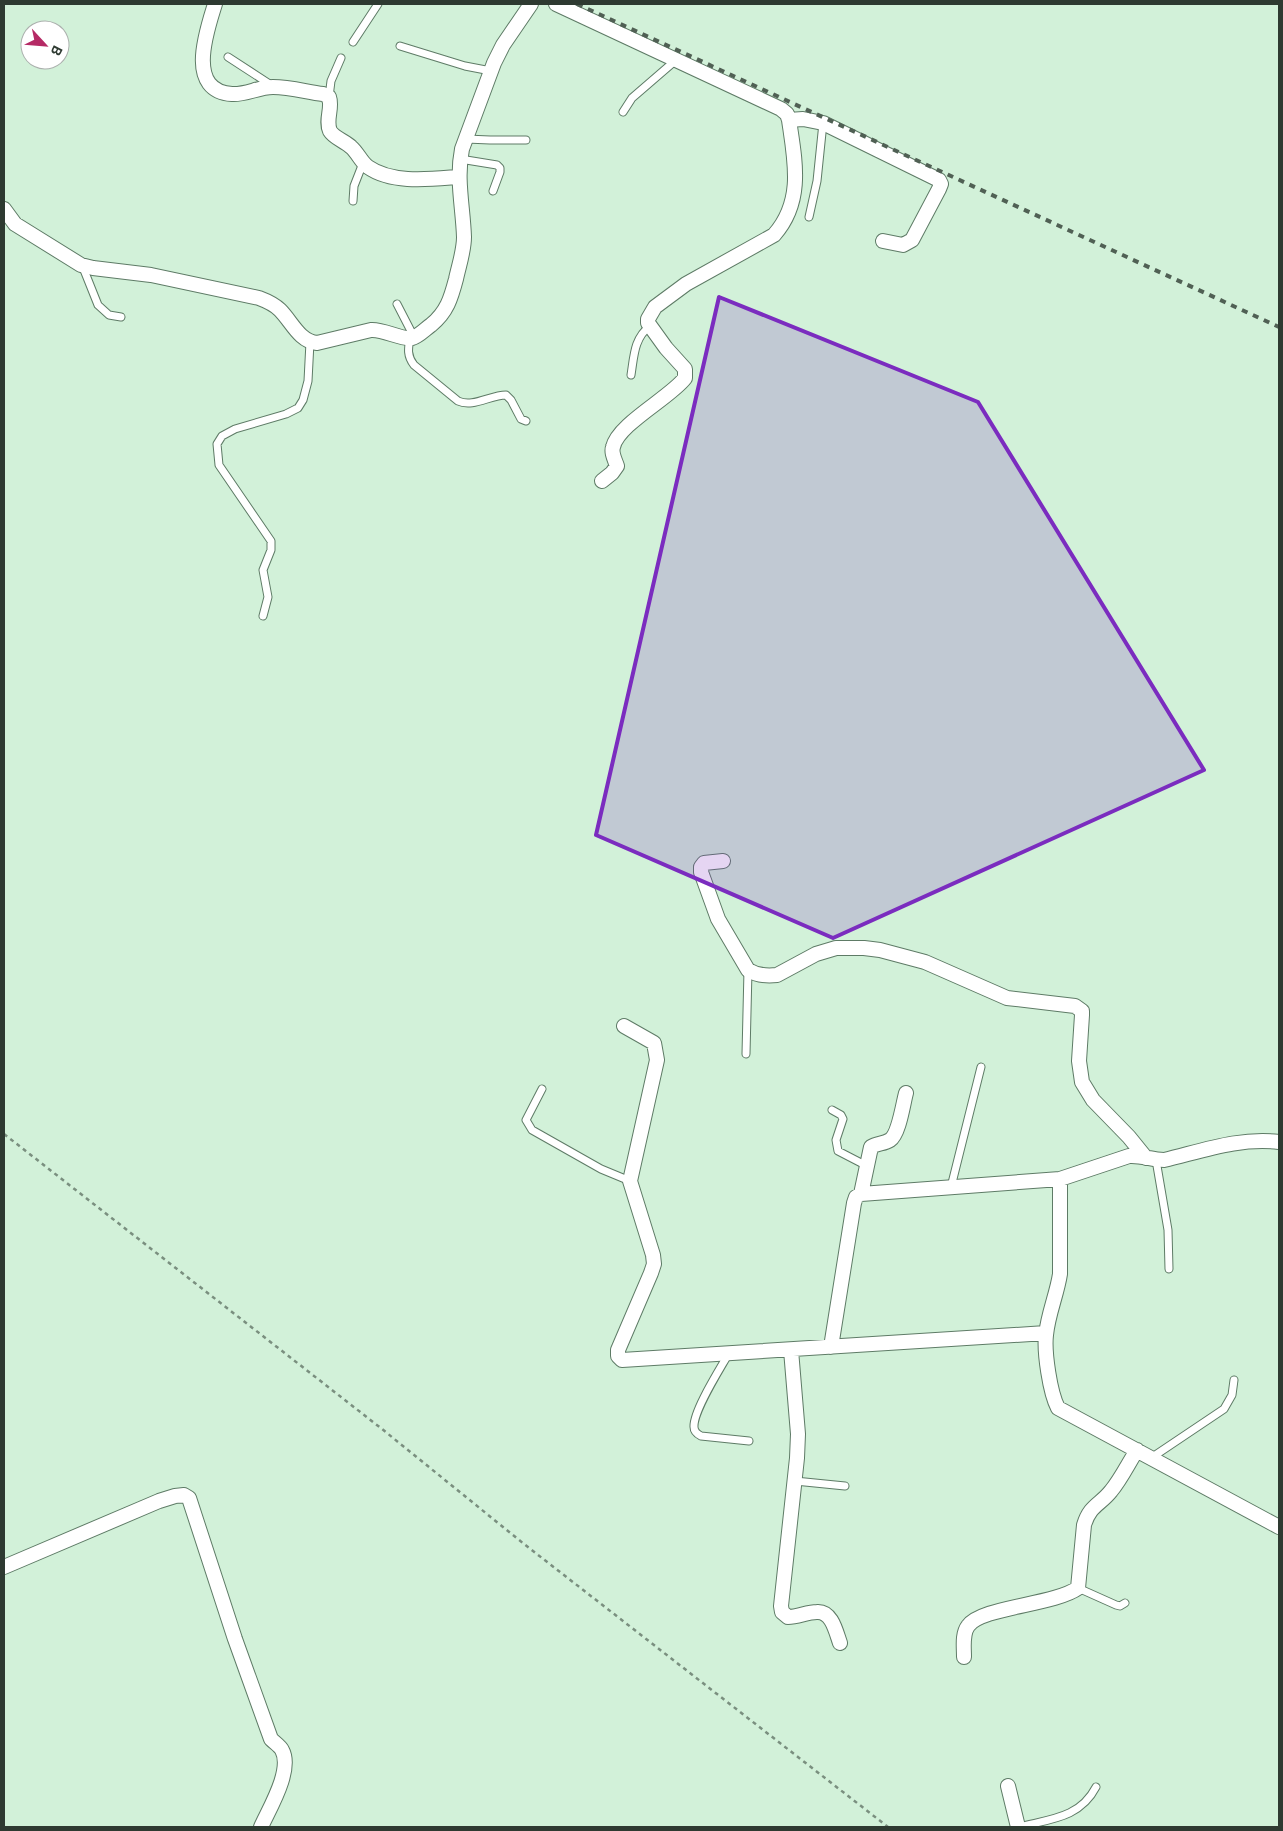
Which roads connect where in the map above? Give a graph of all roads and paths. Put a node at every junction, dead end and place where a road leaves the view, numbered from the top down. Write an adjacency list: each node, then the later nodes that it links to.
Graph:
1 (215, 4): 11 (street)
2 (378, 4): 5 (lane)
3 (532, 4): 10 (street)
4 (556, 4): 9 (street)
5 (353, 42)
6 (400, 46): 10 (lane)
7 (228, 57): 11 (lane)
8 (341, 58): 12 (lane)
9 (676, 60): 13 (lane); 14 (street)
10 (491, 71): 16 (street)
11 (273, 87): 12 (street)
12 (329, 97): 19 (street)
13 (623, 112)
14 (789, 120): 15 (street); 29 (street)
15 (823, 123): 24 (lane); 25 (street)
16 (466, 138): 17 (lane); 18 (street)
17 (526, 140)
18 (460, 159): 20 (street); 21 (lane)
19 (364, 163): 20 (street); 22 (lane)
20 (458, 178): 30 (street)
21 (493, 191)
22 (353, 201)
23 (4, 209): 26 (street)
24 (809, 217)
25 (882, 241)
26 (82, 265): 28 (lane); 31 (street)
27 (397, 304): 30 (lane)
28 (121, 317)
29 (650, 326): 32 (lane); 34 (street)
30 (412, 337): 31 (street); 33 (lane)
31 (310, 342): 35 (lane)
32 (631, 375)
33 (526, 421)
34 (602, 481)
35 (263, 616)
36 (723, 860): 37 (street)
37 (748, 970): 39 (lane); 46 (street)
38 (624, 1026): 49 (street)
39 (746, 1054)
40 (981, 1067): 50 (lane)
41 (542, 1089): 49 (lane)
42 (906, 1093): 47 (street)
43 (832, 1110): 47 (lane)
44 (4, 1134): 72 (path)
45 (1279, 1142): 46 (street)
46 (1151, 1159): 48 (street); 52 (lane)
47 (867, 1166): 51 (street)
48 (1060, 1179): 50 (street); 53 (street)
49 (630, 1181): 56 (street)
50 (951, 1187): 51 (street)
51 (861, 1194): 54 (street)
52 (1169, 1269)
53 (1046, 1333): 54 (street); 59 (street)
54 (831, 1348): 55 (street)
55 (791, 1350): 56 (street); 61 (street)
56 (729, 1353): 58 (lane)
57 (1234, 1380): 60 (lane)
58 (748, 1441)
59 (1136, 1450): 60 (street); 65 (street)
60 (1150, 1458): 63 (street)
61 (795, 1481): 62 (lane); 67 (street)
62 (845, 1486)
63 (1279, 1527)
64 (4, 1567): 71 (street)
65 (1078, 1588): 66 (lane); 68 (street)
66 (1125, 1603)
67 (840, 1643)
68 (964, 1657)
69 (1008, 1786): 73 (street)
70 (1096, 1787): 73 (lane)
71 (261, 1827)
72 (888, 1827)
73 (1019, 1827)

